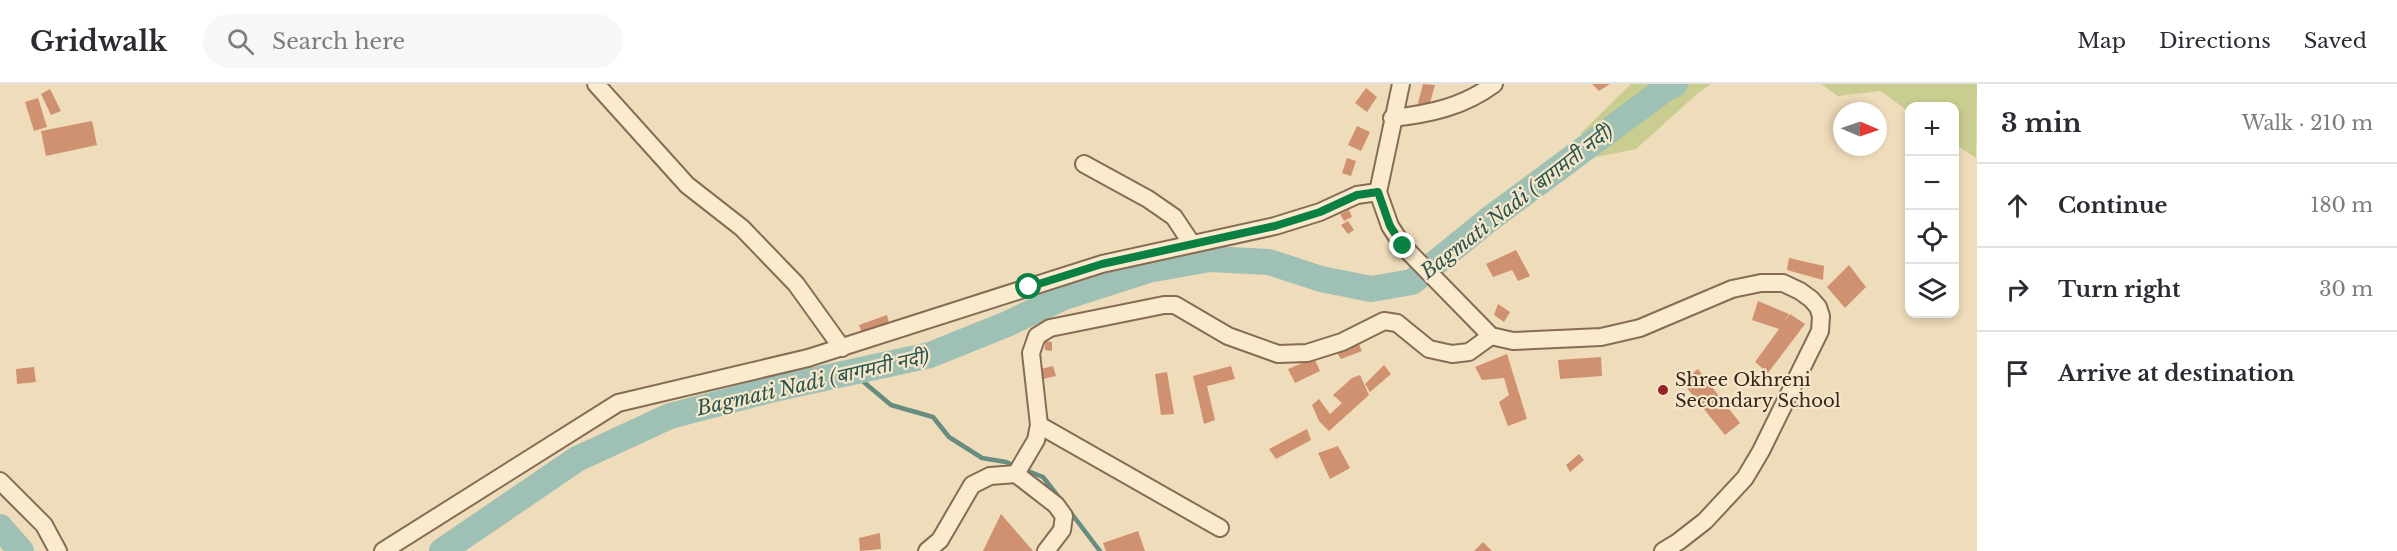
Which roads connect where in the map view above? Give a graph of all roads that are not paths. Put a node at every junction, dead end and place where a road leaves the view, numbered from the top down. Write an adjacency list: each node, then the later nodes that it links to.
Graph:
1 (596, 84): 9 (street)
2 (1401, 84): 4 (street)
3 (1494, 84): 4 (street)
4 (1392, 118): 6 (street)
5 (1084, 164): 7 (street)
6 (1378, 192): 7 (street); 8 (street)
7 (1192, 244): 9 (street)
8 (1491, 336): 10 (street); 18 (street)
9 (842, 348): 15 (street)
10 (1039, 425): 11 (street); 13 (street)
11 (1016, 474): 16 (street); 17 (street)
12 (0, 481): 14 (street)
13 (1220, 528)
14 (58, 551)
15 (383, 551)
16 (927, 551)
17 (1046, 551)
18 (1663, 551)

